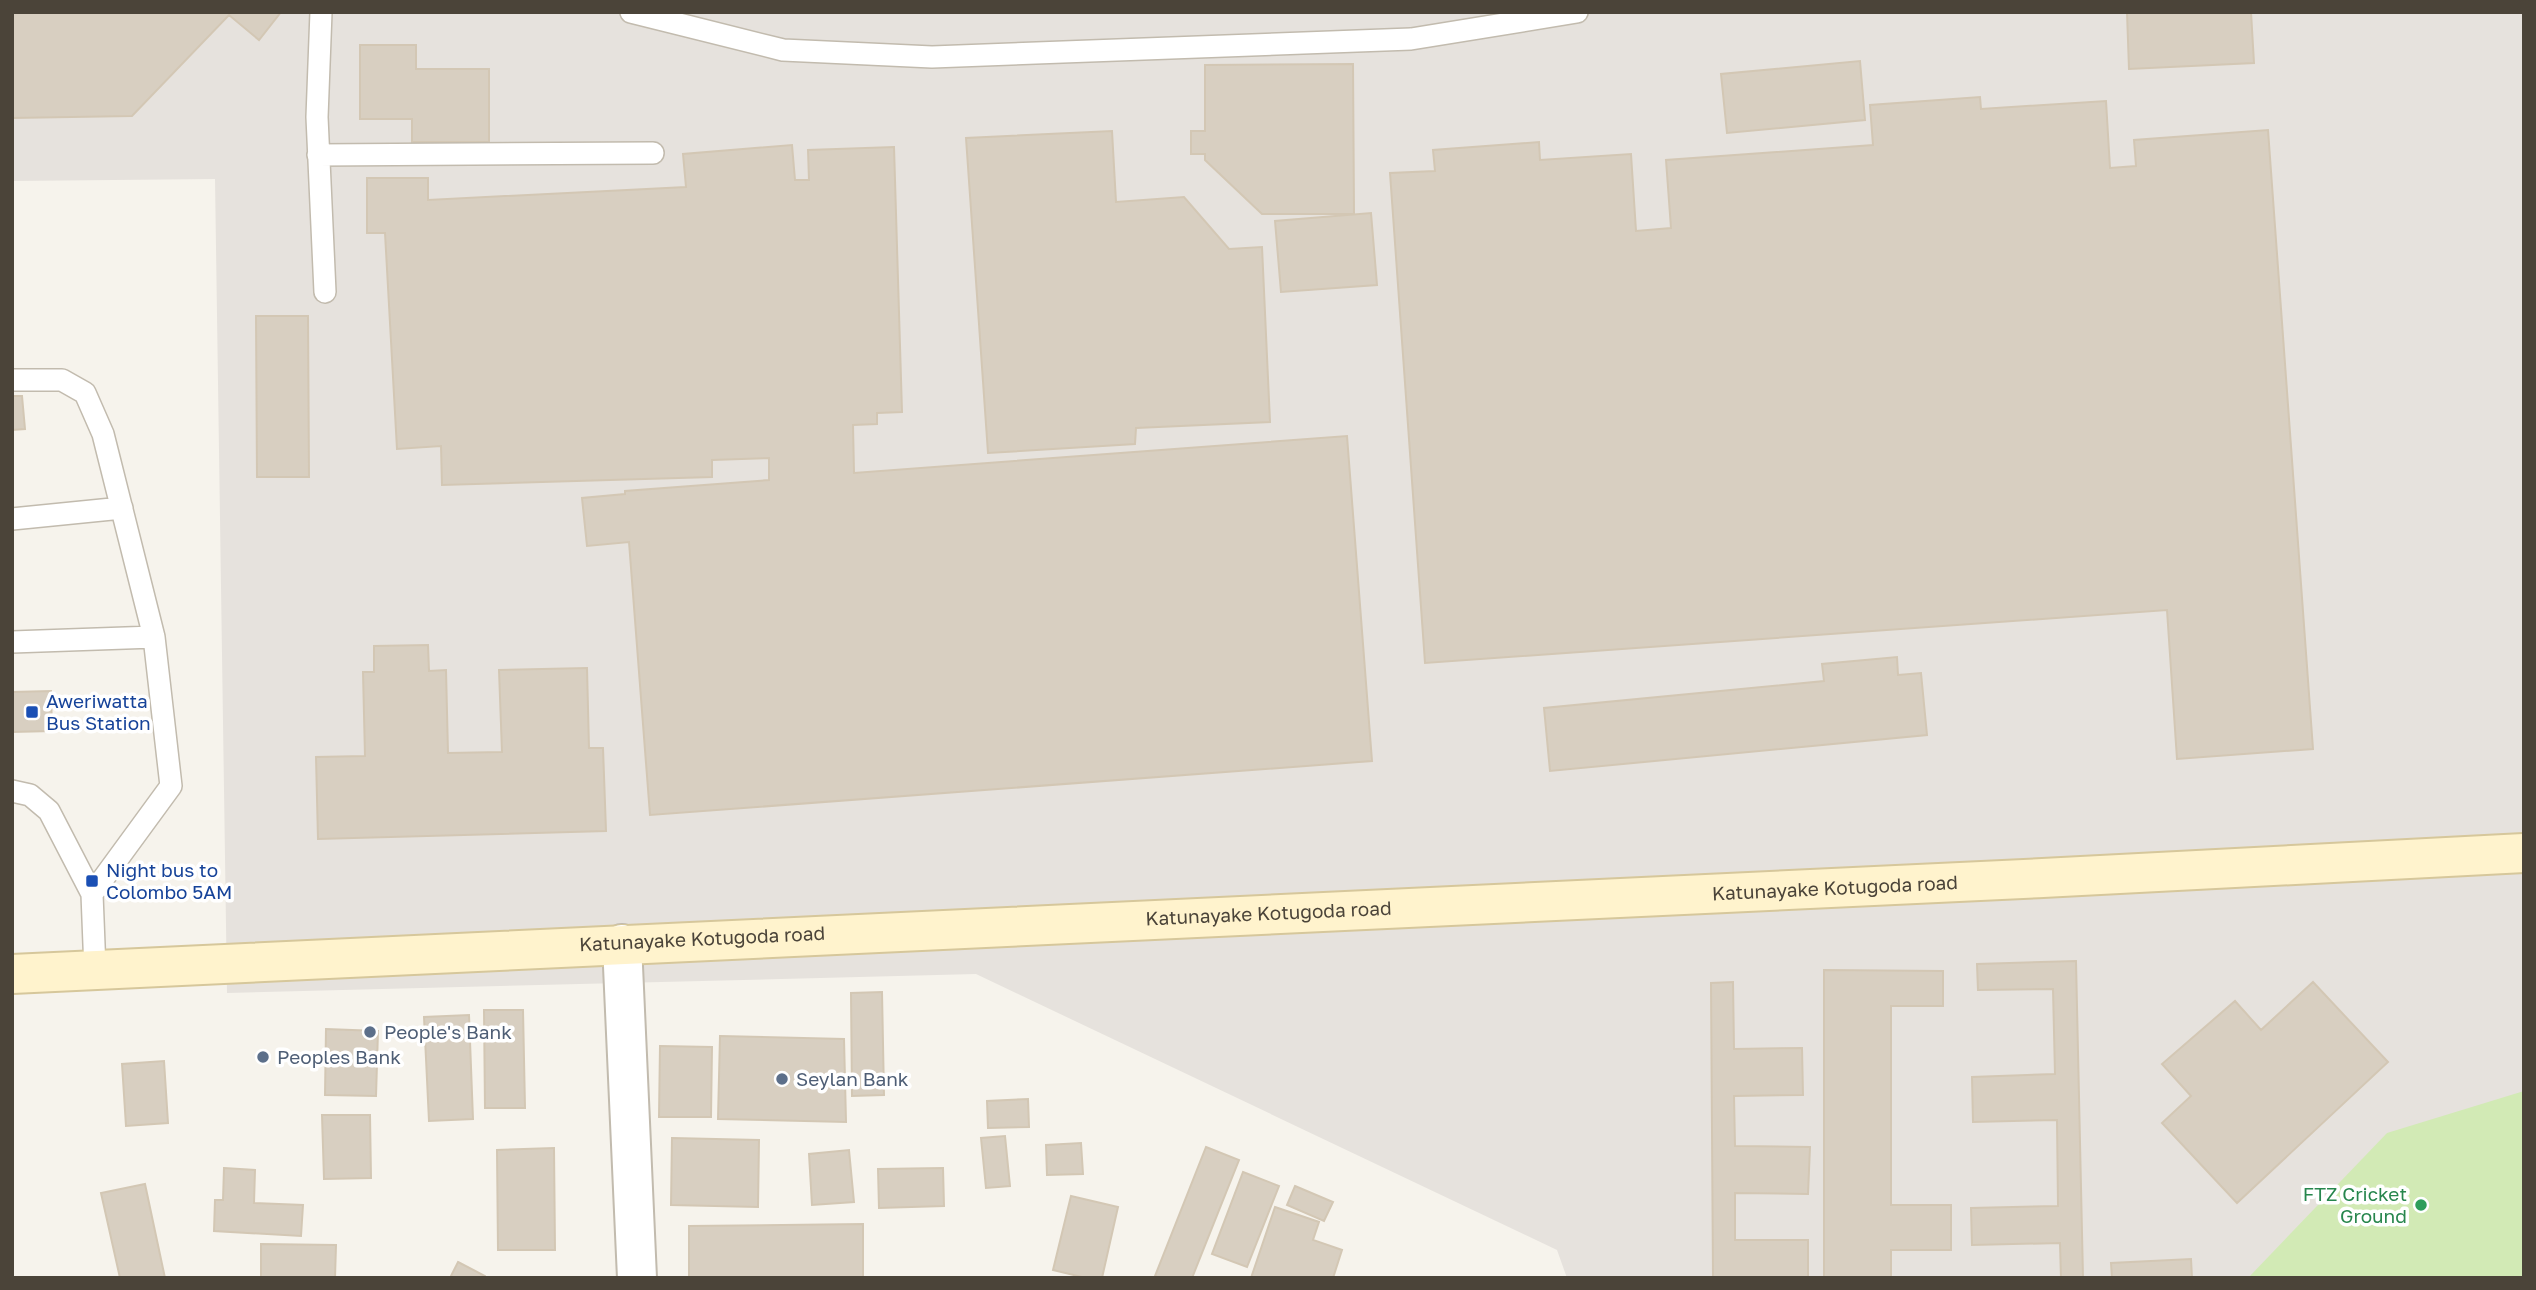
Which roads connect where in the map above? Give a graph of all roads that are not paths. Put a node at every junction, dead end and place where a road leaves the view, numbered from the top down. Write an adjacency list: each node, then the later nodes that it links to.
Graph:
1 (321, 12): 5 (lane)
2 (631, 12): 3 (lane)
3 (1577, 12)
4 (653, 153): 5 (lane)
5 (318, 155): 6 (lane)
6 (325, 292)
7 (12, 380): 8 (lane)
8 (122, 508): 9 (lane); 10 (lane)
9 (12, 519)
10 (154, 637): 11 (lane); 14 (lane)
11 (12, 642)
12 (12, 791): 14 (lane)
13 (2524, 853): 15 (main road, Katunayake Kotugoda road)
14 (92, 894): 16 (lane)
15 (622, 944): 16 (main road, Katunayake Kotugoda road); 18 (street)
16 (95, 970): 17 (main road, Katunayake Kotugoda road)
17 (12, 974)
18 (637, 1278)

